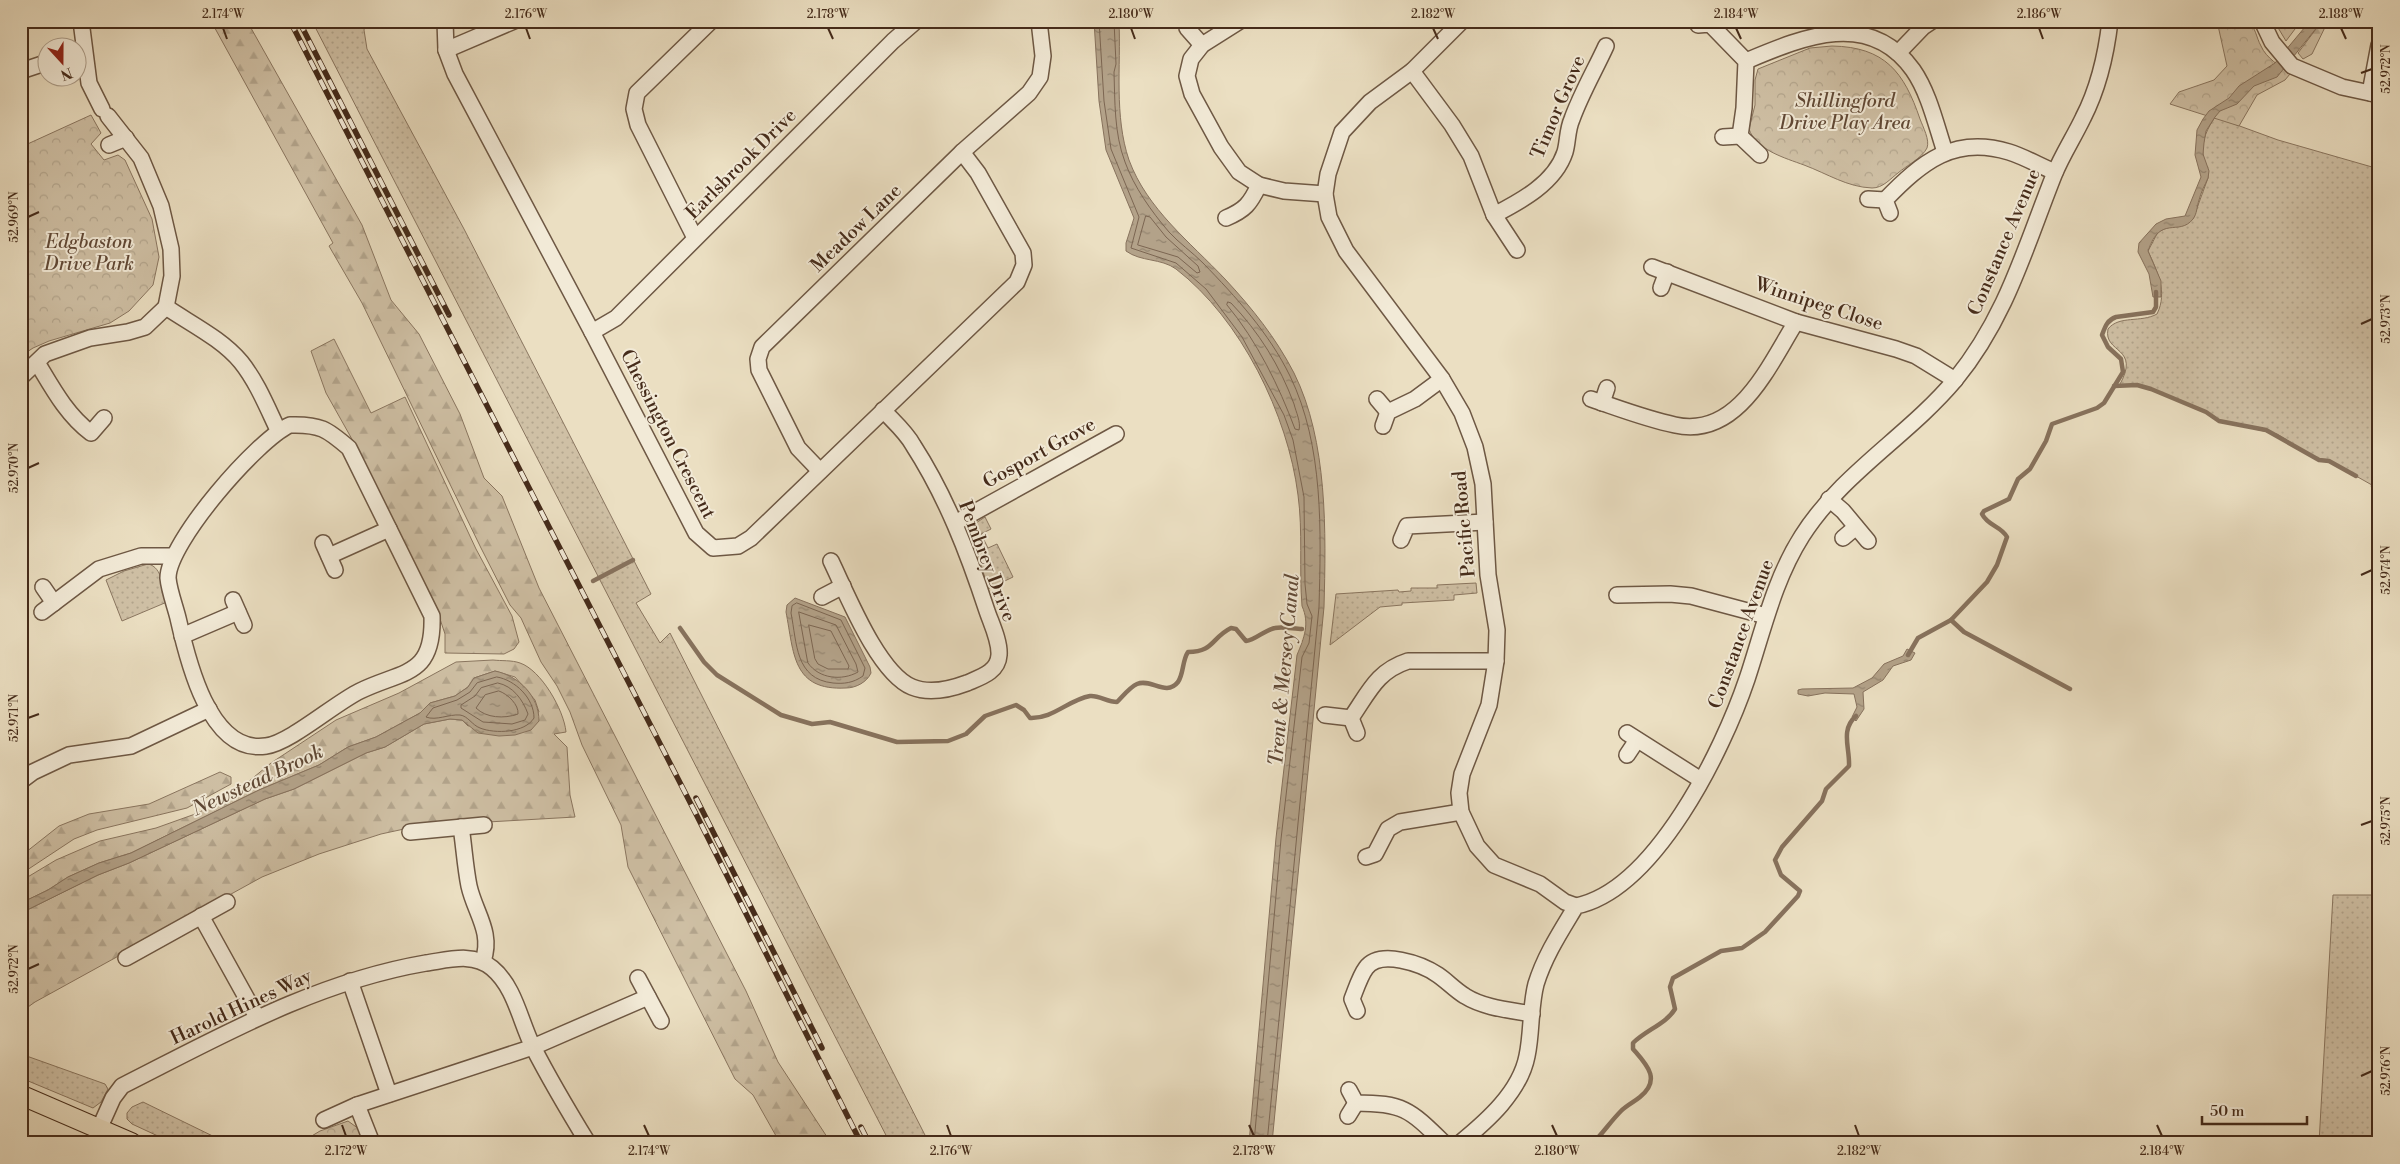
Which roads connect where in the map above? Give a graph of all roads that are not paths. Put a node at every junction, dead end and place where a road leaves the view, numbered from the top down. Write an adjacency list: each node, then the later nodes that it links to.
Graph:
1 (81, 21): 14 (street)
2 (445, 21): 18 (street, Chessington Crescent)
3 (514, 21): 18 (street)
4 (711, 21): 39 (street)
5 (916, 21): 39 (street, Earlsbrook Drive)
6 (1039, 21): 30 (street, Meadow Lane)
7 (1240, 21): 15 (street)
8 (1462, 21): 23 (street, Pacific Road)
9 (1932, 21): 19 (street)
10 (2110, 21): 33 (street, Constance Avenue)
11 (2262, 21): 25 (street)
12 (1706, 23): 20 (street)
13 (1187, 28): 15 (street)
14 (81, 38)
15 (1202, 44): 34 (street)
16 (2379, 45): 25 (street)
17 (1606, 46): 37 (street, Timor Grove)
18 (446, 50): 46 (street, Chessington Crescent)
19 (1898, 53): 20 (street); 31 (street)
20 (1746, 61): 26 (street)
21 (38, 65): 22 (street)
22 (21, 71)
23 (1412, 71): 35 (street, Pacific Road); 37 (street)
24 (88, 80): 28 (street)
25 (2374, 94)
26 (1740, 136): 27 (street); 32 (street)
27 (1723, 137)
28 (126, 138): 29 (street); 44 (street)
29 (110, 145)
30 (962, 152): 53 (street, Chessington Crescent); 57 (street, Meadow Lane)
31 (1945, 152): 33 (street); 36 (street)
32 (1760, 155)
33 (2055, 172): 50 (street, Constance Avenue)
34 (1259, 185): 35 (street); 38 (street)
35 (1325, 194): 49 (street, Pacific Road)
36 (1868, 199)
37 (1494, 215): 40 (street)
38 (1226, 218)
39 (695, 238): 46 (street, Earlsbrook Drive)
40 (1516, 250)
41 (1652, 266): 42 (street, Winnipeg Close)
42 (1667, 272): 43 (street); 45 (street, Winnipeg Close)
43 (1661, 288)
44 (166, 307): 47 (street); 55 (street)
45 (1796, 322): 50 (street, Winnipeg Close); 51 (street)
46 (592, 332): 57 (street, Chessington Crescent)
47 (38, 364): 48 (street); 54 (street)
48 (21, 377)
49 (1442, 379): 52 (street); 59 (street, Pacific Road)
50 (1954, 380): 58 (street, Constance Avenue)
51 (1607, 388)
52 (1377, 399)
53 (884, 410): 57 (street, Chessington Crescent); 60 (street, Pembrey Drive)
54 (104, 418)
55 (278, 430): 63 (street); 66 (street)
56 (1116, 434): 60 (street, Gosport Grove)
57 (820, 471)
58 (1829, 499): 62 (street); 76 (street, Constance Avenue)
59 (1485, 522): 61 (street); 78 (street, Pacific Road)
60 (955, 523): 69 (street, Pembrey Drive)
61 (1402, 527)
62 (1856, 527): 64 (street); 65 (street)
63 (388, 529): 67 (street); 79 (street)
64 (1843, 538)
65 (1868, 541)
66 (173, 556): 73 (street); 77 (street)
67 (329, 556)
68 (831, 561): 69 (street)
69 (843, 586): 72 (street)
70 (43, 587): 73 (street)
71 (1627, 590): 76 (street)
72 (822, 597)
73 (54, 603): 74 (street)
74 (42, 612)
75 (238, 612): 77 (street)
76 (1766, 616): 84 (street, Constance Avenue)
77 (182, 636): 79 (street)
78 (1496, 662): 81 (street); 86 (street, Pacific Road)
79 (209, 709): 85 (street)
80 (1325, 715): 81 (street)
81 (1351, 718): 82 (street)
82 (1356, 732)
83 (1627, 755): 84 (street)
84 (1701, 780): 92 (street, Constance Avenue)
85 (21, 782)
86 (1461, 812): 90 (street); 92 (street, Pacific Road)
87 (484, 825): 88 (street)
88 (462, 827): 89 (street); 95 (street)
89 (410, 832)
90 (1374, 858)
91 (227, 902): 93 (street)
92 (1576, 906): 100 (street)
93 (201, 916): 94 (street); 101 (street)
94 (126, 958)
95 (483, 961): 97 (street, Harold Hines Way); 103 (street)
96 (638, 978): 98 (street)
97 (350, 981): 101 (street, Harold Hines Way); 104 (street)
98 (648, 997): 102 (street); 103 (street)
99 (1350, 1004): 100 (street)
100 (1532, 1014): 114 (street)
101 (257, 1017): 109 (street, Harold Hines Way)
102 (661, 1021)
103 (533, 1047): 104 (street); 110 (street)
104 (389, 1094): 106 (street)
105 (21, 1095): 109 (main road)
106 (357, 1105): 108 (street); 112 (street)
107 (1348, 1116): 113 (street)
108 (324, 1120)
109 (100, 1127): 111 (main road)
110 (583, 1141)
111 (132, 1143)
112 (372, 1143)
113 (1444, 1143)
114 (1460, 1143)

